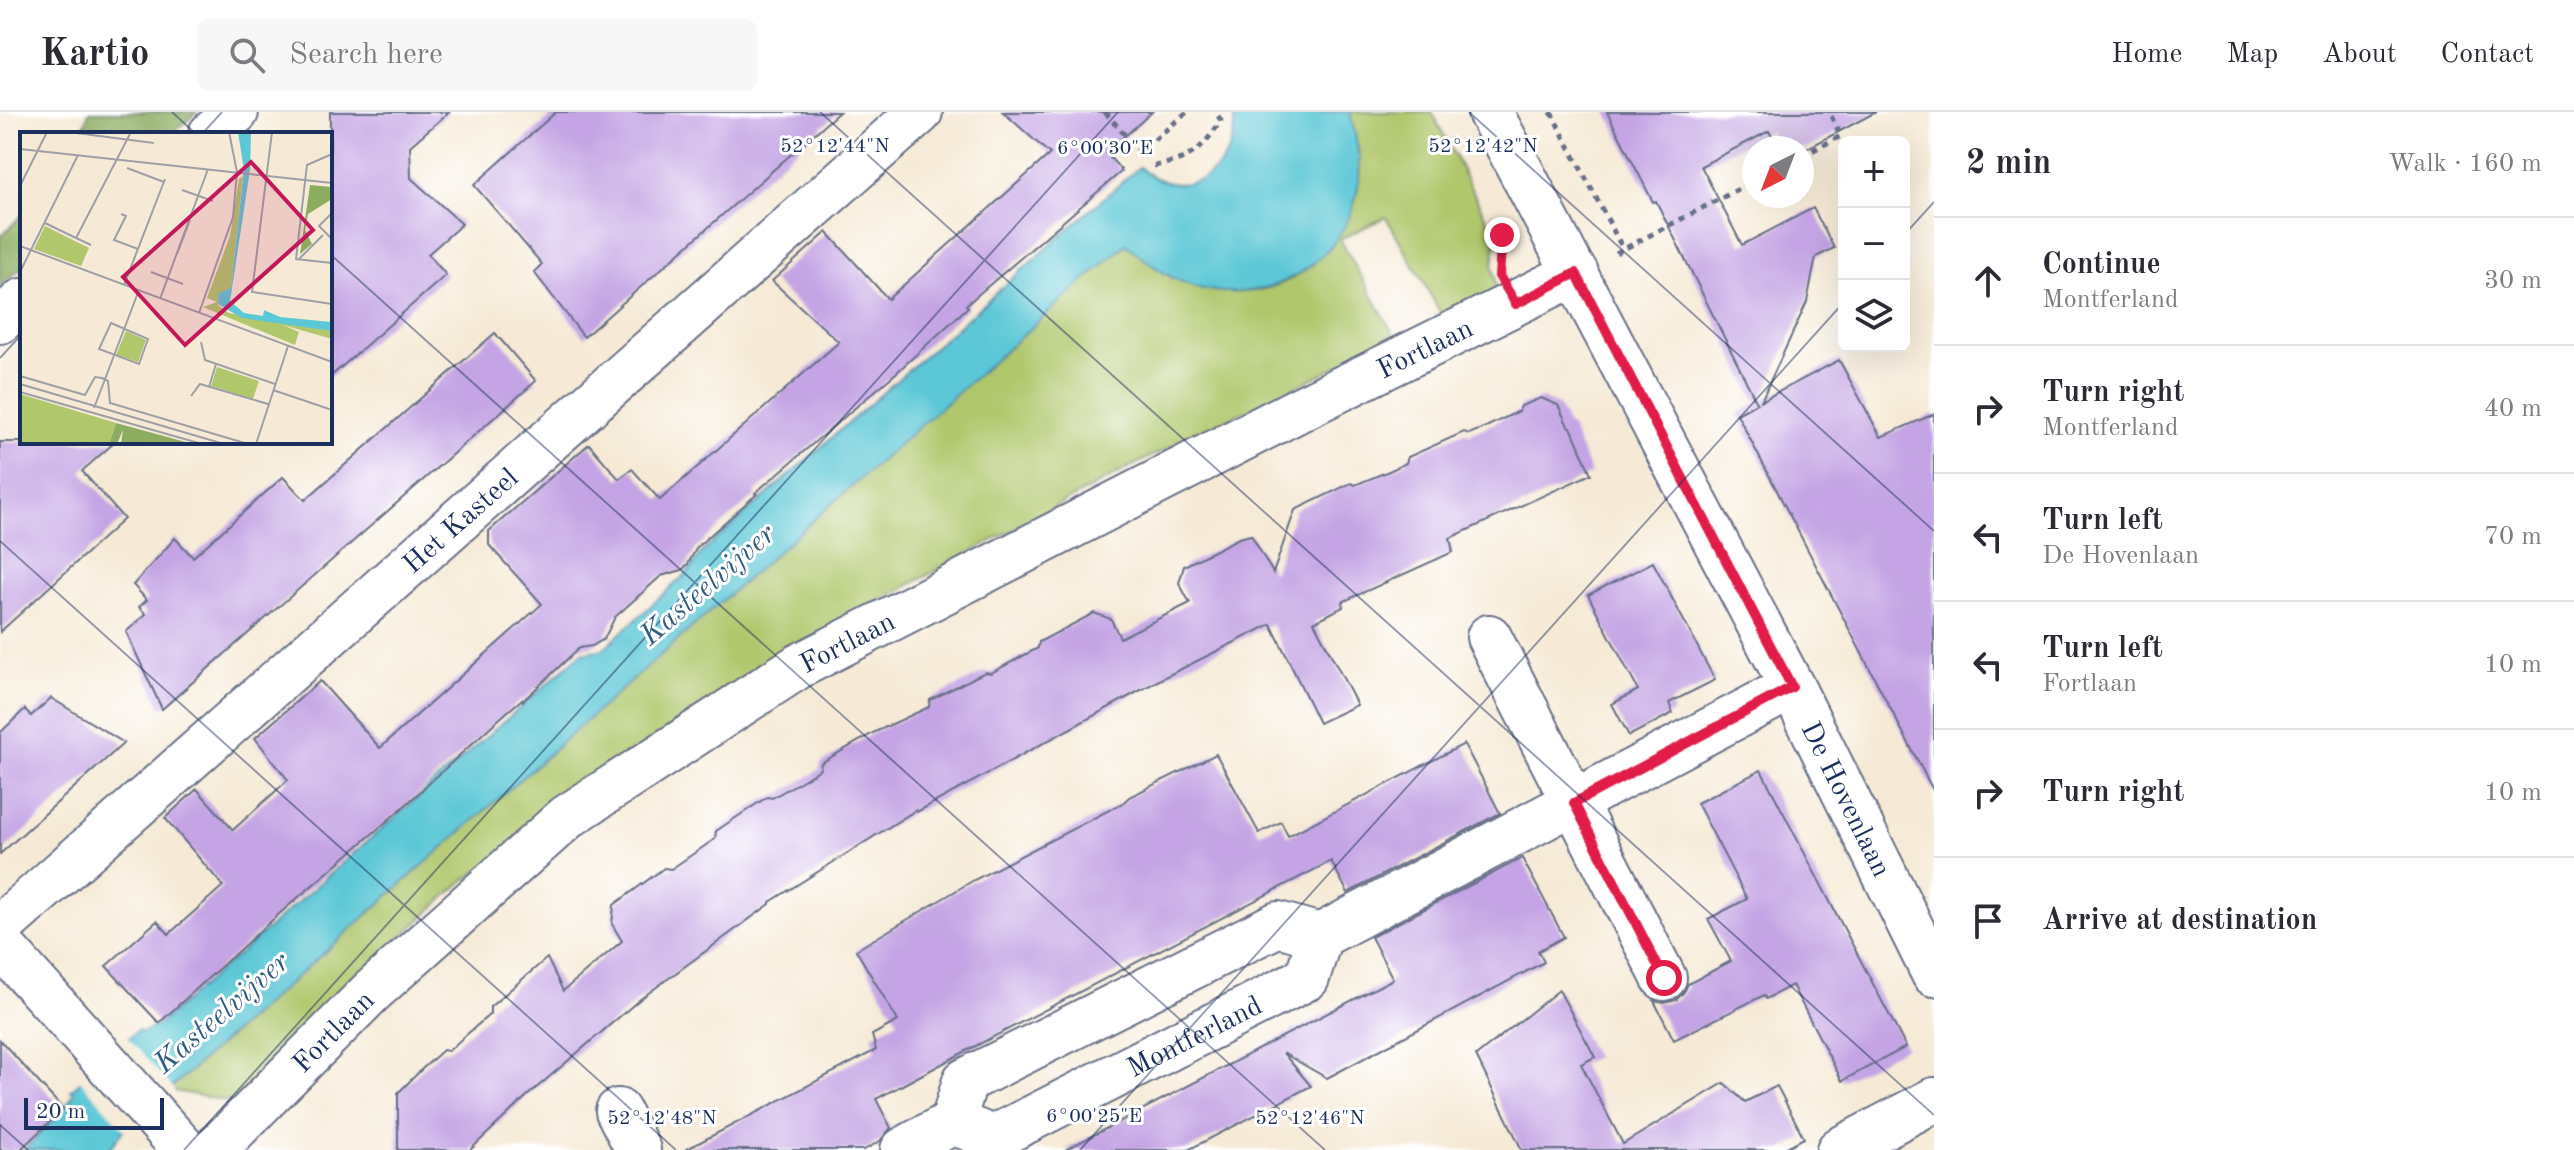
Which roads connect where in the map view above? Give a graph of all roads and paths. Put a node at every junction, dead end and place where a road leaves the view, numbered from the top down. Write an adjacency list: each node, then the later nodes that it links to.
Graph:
1 (236, 112): 9 (street)
2 (920, 112): 23 (street, Het Kasteel)
3 (1105, 112): 4 (path)
4 (1187, 112)
5 (1215, 112): 11 (path)
6 (1490, 112): 15 (street, De Hovenlaan)
7 (1551, 112): 14 (path)
8 (1829, 112): 10 (path)
9 (213, 132)
10 (1814, 150)
11 (1154, 166)
12 (1742, 187): 14 (path)
13 (1502, 235): 17 (path)
14 (1623, 249): 15 (path)
15 (1576, 273): 17 (street, Fortlaan); 20 (street, De Hovenlaan)
16 (20, 303): 18 (street)
17 (1516, 304): 32 (street, Fortlaan)
18 (0, 321)
19 (1489, 637): 21 (street)
20 (1792, 687): 21 (street); 22 (street, De Hovenlaan)
21 (1574, 803): 24 (street); 27 (street)
22 (1918, 906): 26 (street, De Hovenlaan)
23 (0, 927)
24 (1320, 936): 30 (street); 30 (street, Montferland)
25 (0, 944): 31 (street)
26 (1934, 974)
27 (1664, 978)
28 (1934, 1100): 35 (street)
29 (618, 1111): 33 (street)
30 (953, 1122): 34 (street)
31 (185, 1150)
32 (214, 1150)
33 (638, 1150)
34 (903, 1150)
35 (1839, 1150)

